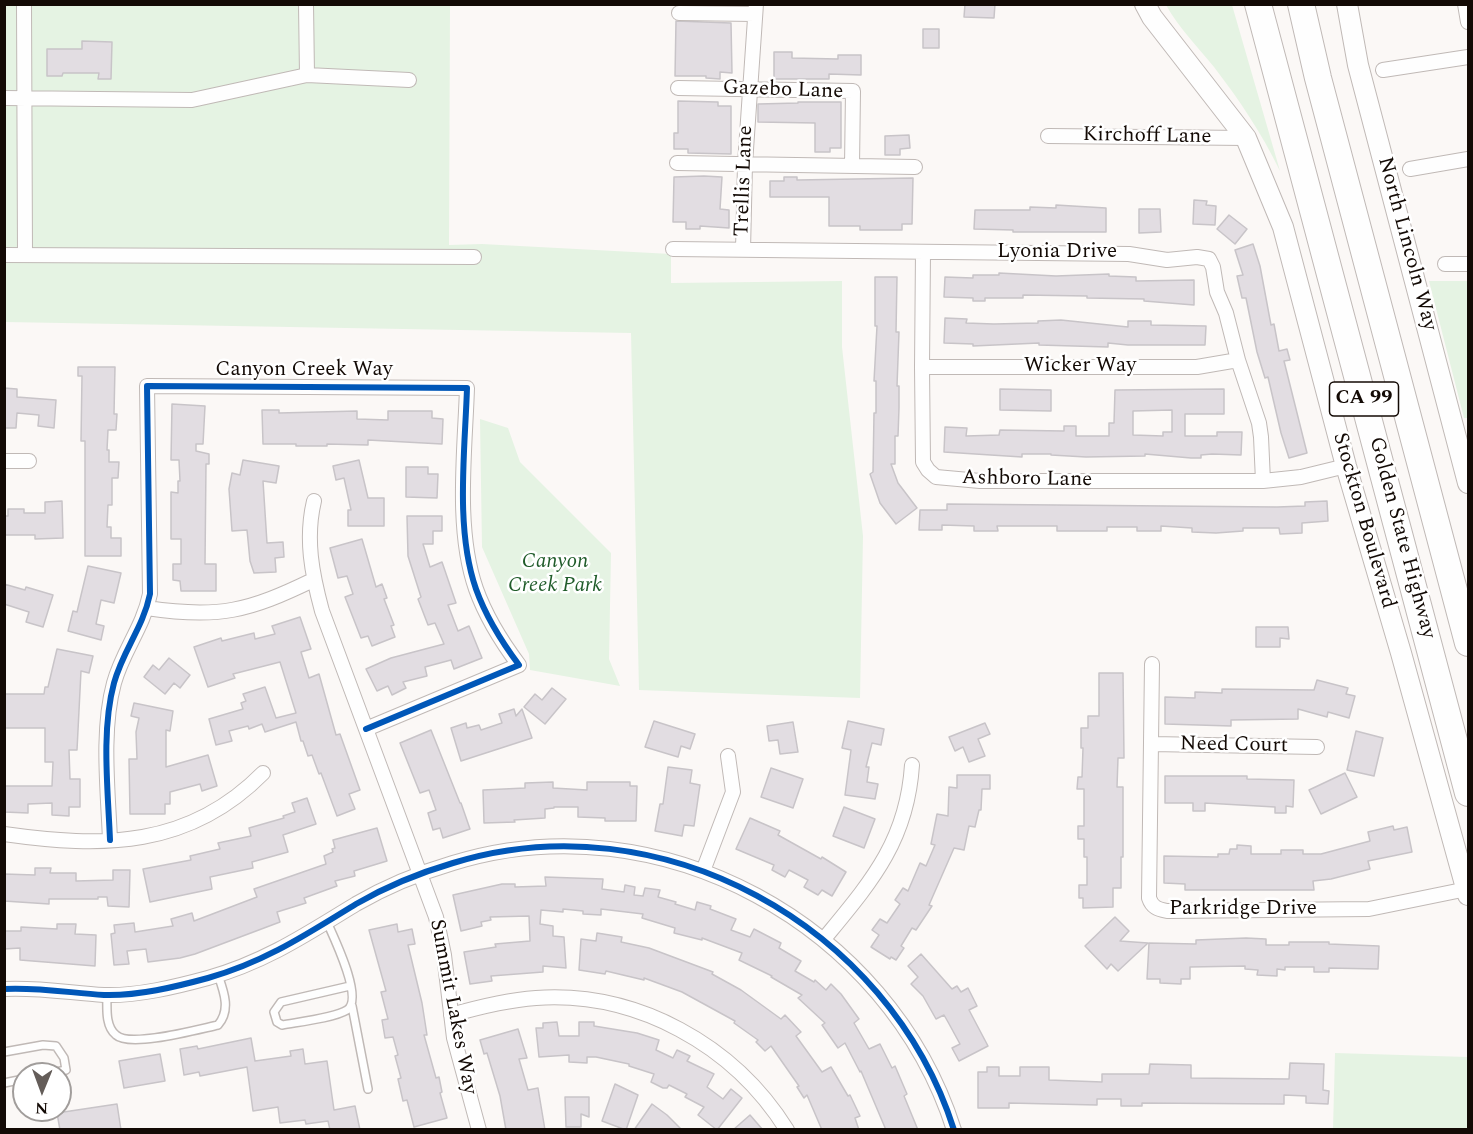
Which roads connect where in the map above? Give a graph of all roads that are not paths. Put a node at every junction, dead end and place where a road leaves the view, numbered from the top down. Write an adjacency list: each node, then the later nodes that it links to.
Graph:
1 (24, 4): 20 (street)
2 (306, 4): 14 (street)
3 (1145, 4): 22 (street, Stockton Boulevard)
4 (1249, 4): 16 (highway)
5 (1258, 4): 16 (highway, Golden State Highway / CA 99)
6 (1301, 4): 47 (highway, Golden State Highway / CA 99)
7 (1347, 4): 43 (street, North Lincoln Way)
8 (1465, 4): 11 (street)
9 (756, 9): 10 (street); 18 (street, Trellis Lane)
10 (679, 13)
11 (1468, 22)
12 (1468, 57): 13 (street)
13 (1383, 70)
14 (307, 75): 15 (street); 20 (street)
15 (409, 80)
16 (1277, 80): 55 (highway, Golden State Highway / CA 99)
17 (678, 88): 18 (street, Gazebo Lane)
18 (749, 89): 25 (street, Trellis Lane); 26 (street, Gazebo Lane)
19 (4, 98): 20 (street)
20 (24, 98): 33 (street)
21 (1048, 135): 22 (street, Kirchoff Lane)
22 (1246, 138): 41 (street, Stockton Boulevard)
23 (1468, 159): 28 (street)
24 (677, 163): 25 (street)
25 (745, 164): 26 (street); 30 (street, Trellis Lane)
26 (852, 166): 27 (street)
27 (915, 166)
28 (1410, 169)
29 (673, 249): 30 (street, Lyonia Drive)
30 (743, 250): 31 (street, Lyonia Drive)
31 (923, 252): 37 (street, Lyonia Drive); 38 (street, Ashboro Lane)
32 (4, 255): 33 (street)
33 (25, 255): 34 (street)
34 (474, 257)
35 (1444, 264): 36 (street)
36 (1468, 264)
37 (1238, 360): 38 (street, Wicker Way); 42 (street, Lyonia Drive)
38 (922, 367): 42 (street, Ashboro Lane)
39 (4, 461): 40 (street)
40 (29, 461)
41 (1346, 466): 42 (street, Ashboro Lane); 60 (street, Stockton Boulevard)
42 (1263, 481)
43 (1468, 483)
44 (314, 501): 45 (street, Summit Lakes Way)
45 (313, 580): 46 (street); 49 (street, Summit Lakes Way)
46 (147, 608): 49 (street, Canyon Creek Way); 57 (street, Canyon Creek Way)
47 (1468, 643)
48 (1152, 664): 50 (street, Parkridge Drive)
49 (366, 729): 59 (street, Summit Lakes Way)
50 (1152, 744): 51 (street, Need Court); 60 (street, Parkridge Drive)
51 (1317, 747)
52 (728, 756): 58 (street)
53 (912, 765): 62 (street)
54 (263, 773): 57 (street)
55 (1468, 793)
56 (4, 834): 57 (street)
57 (110, 840)
58 (703, 871): 59 (street); 62 (street)
59 (420, 873): 61 (street); 68 (street, Summit Lakes Way)
60 (1468, 892)
61 (327, 922): 63 (street); 64 (lane)
62 (824, 939): 74 (street)
63 (218, 975): 66 (street); 66 (lane)
64 (350, 986): 67 (lane); 67 (lane)
65 (4, 988): 66 (street)
66 (107, 995)
67 (349, 1008): 71 (lane)
68 (451, 1015): 72 (street, Summit Lakes Way); 73 (street)
69 (4, 1052): 70 (lane)
70 (65, 1062)
71 (368, 1089)
72 (478, 1130)
73 (787, 1130)
74 (954, 1130)

